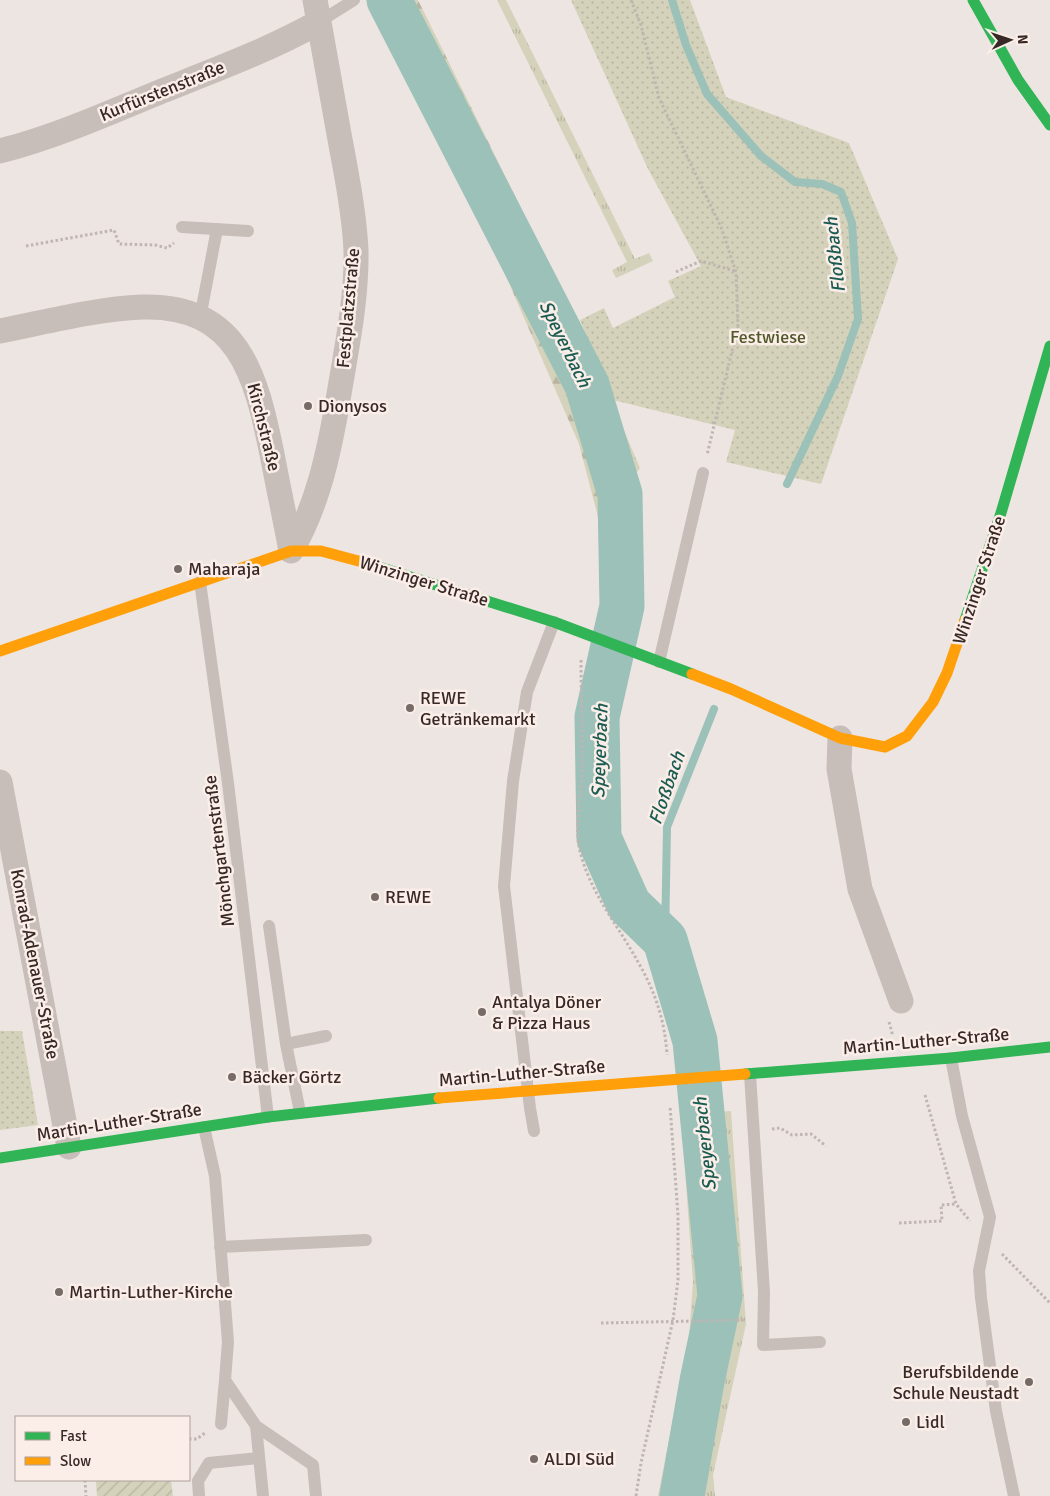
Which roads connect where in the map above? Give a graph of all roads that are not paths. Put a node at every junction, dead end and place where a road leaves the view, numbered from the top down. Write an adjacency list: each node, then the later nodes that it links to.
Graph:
1 (354, 0): 3 (lane)
2 (973, 0): 4 (street)
3 (317, 11): 5 (street, Kurfürstenstraße); 13 (street, Festplatzstraße)
4 (1050, 125)
5 (0, 151)
6 (182, 226): 7 (lane)
7 (217, 229): 8 (lane); 9 (lane)
8 (248, 230)
9 (200, 318): 10 (street, Kirchstraße); 13 (street, Kirchstraße)
10 (0, 331)
11 (1050, 346): 18 (street, Winzinger Straße)
12 (703, 473): 17 (lane)
13 (291, 550): 14 (street, Winzinger Straße); 15 (street, Winzinger Straße)
14 (200, 582): 16 (street, Winzinger Straße); 29 (lane, Mönchgartenstraße)
15 (554, 622): 17 (street, Winzinger Straße); 27 (lane)
16 (0, 651)
17 (659, 662): 18 (street, Winzinger Straße)
18 (840, 738): 21 (street)
19 (0, 782): 32 (street, Konrad-Adenauer-Straße)
20 (269, 926): 23 (lane)
21 (894, 1009)
22 (326, 1036): 23 (lane)
23 (286, 1044): 28 (lane)
24 (1050, 1047): 25 (street, Martin-Luther-Straße)
25 (951, 1058): 26 (street, Martin-Luther-Straße); 44 (lane)
26 (750, 1074): 27 (street, Martin-Luther-Straße); 36 (lane)
27 (528, 1090): 28 (street, Martin-Luther-Straße); 31 (lane)
28 (300, 1112): 29 (street, Martin-Luther-Straße)
29 (268, 1117): 30 (street, Martin-Luther-Straße)
30 (204, 1126): 32 (street, Martin-Luther-Straße); 35 (lane)
31 (534, 1131)
32 (69, 1147): 33 (street, Martin-Luther-Straße)
33 (0, 1158)
34 (366, 1240): 35 (lane)
35 (220, 1247): 37 (lane)
36 (820, 1342)
37 (225, 1380): 38 (lane); 39 (lane)
38 (221, 1424)
39 (256, 1426): 40 (lane); 43 (lane)
40 (259, 1458): 41 (lane); 42 (lane)
41 (199, 1496)
42 (263, 1496)
43 (316, 1496)
44 (1014, 1496)

